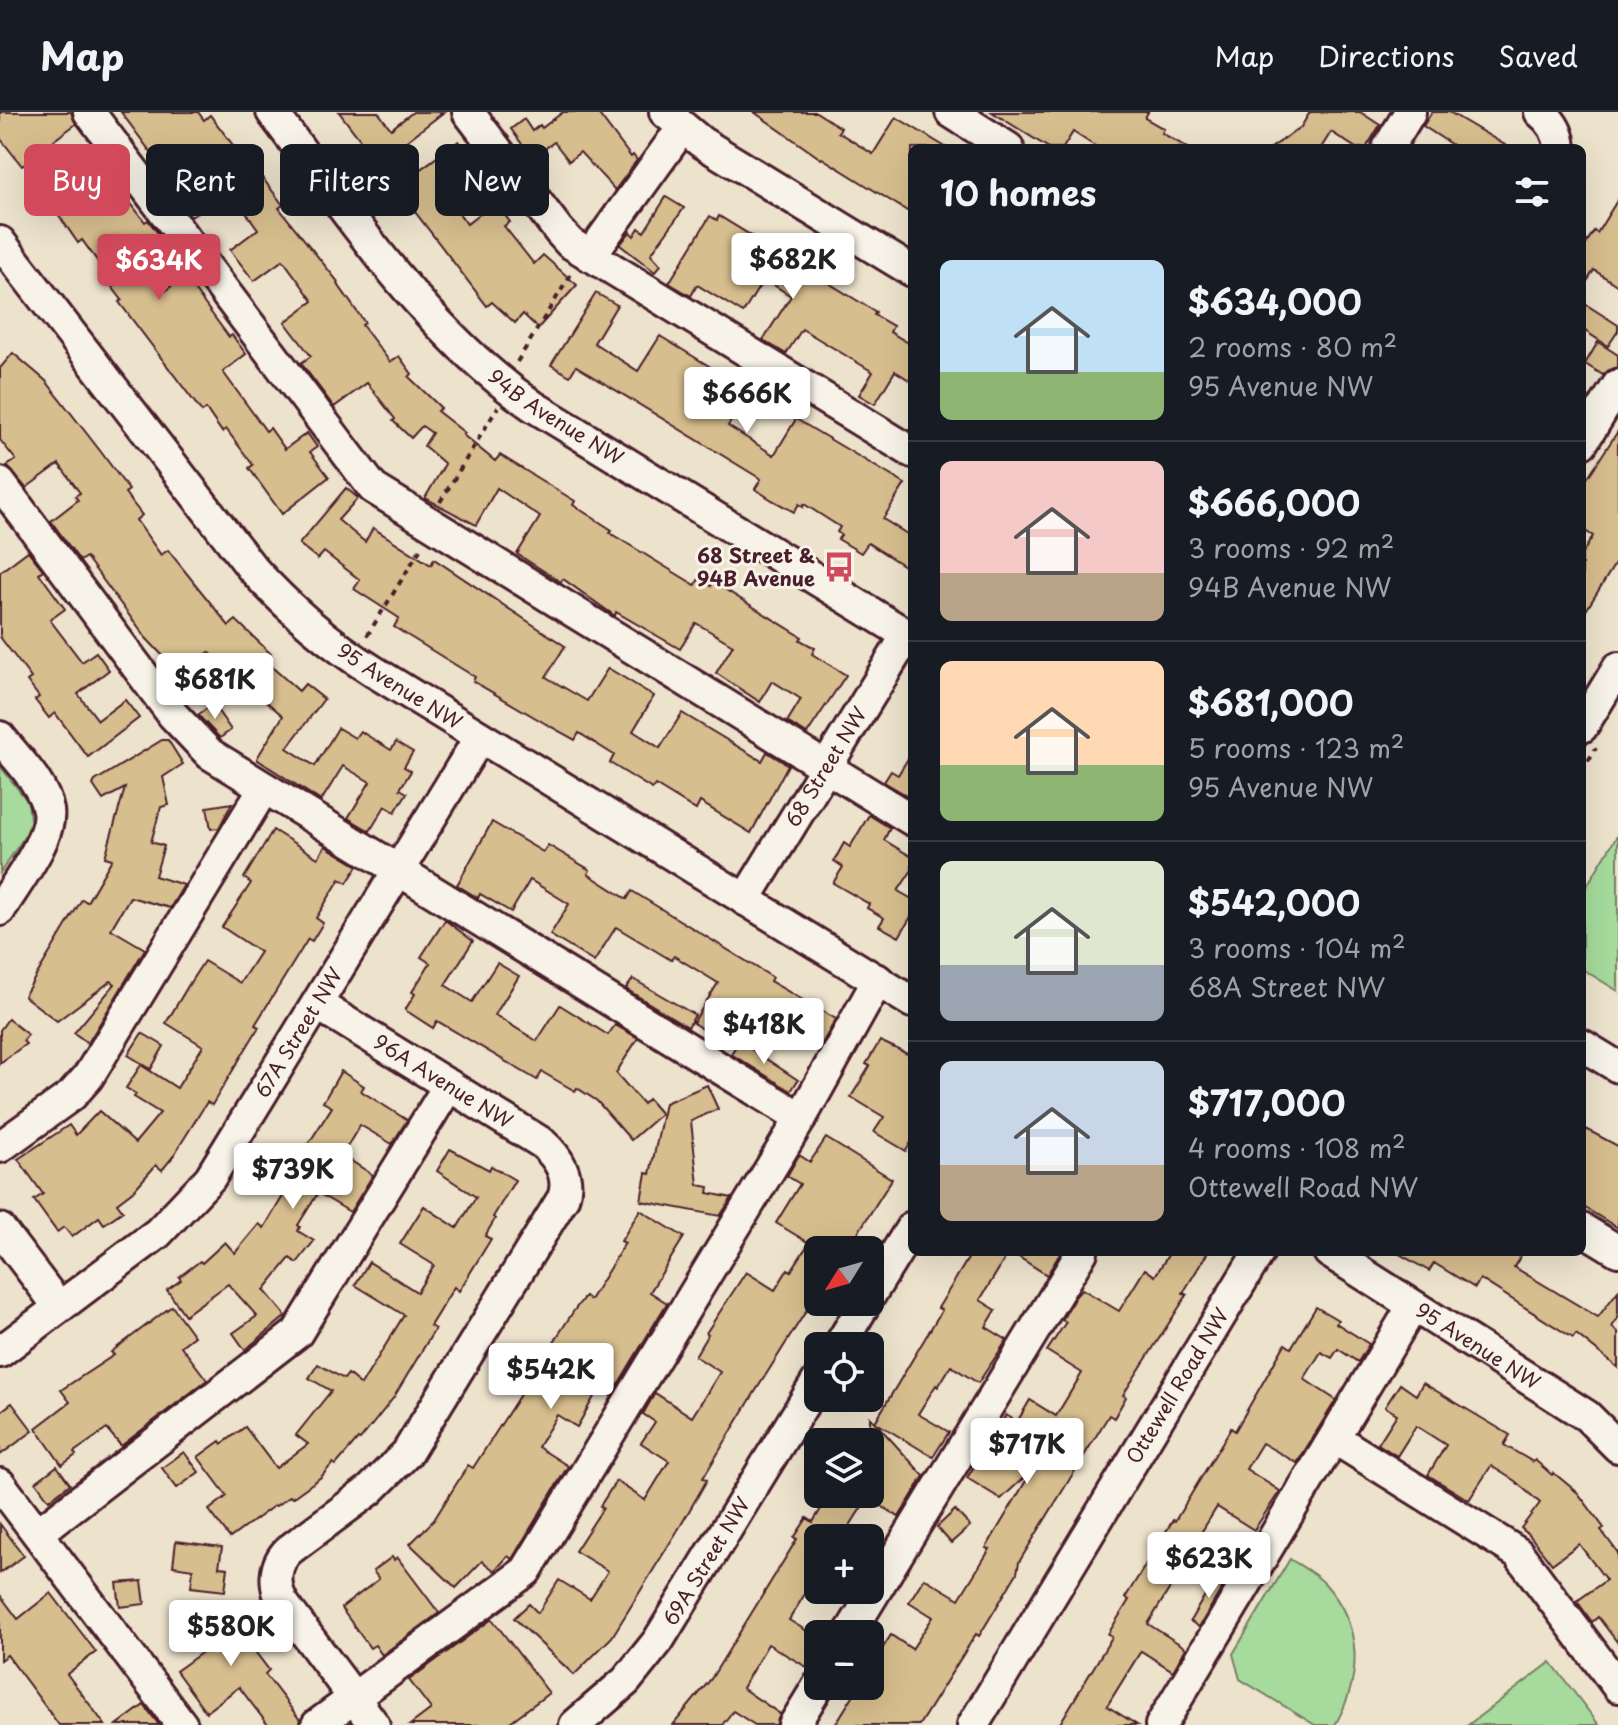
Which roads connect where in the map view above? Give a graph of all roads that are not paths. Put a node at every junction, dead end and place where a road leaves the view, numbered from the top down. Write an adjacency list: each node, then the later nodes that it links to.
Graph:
1 (89, 112): 25 (street)
2 (272, 112): 19 (street, 94B Avenue NW)
3 (468, 112): 13 (street)
4 (665, 112): 14 (street)
5 (951, 112): 10 (street)
6 (1410, 112): 11 (street)
7 (1540, 112): 9 (street)
8 (672, 142): 13 (street)
9 (1559, 143)
10 (1002, 144)
11 (1390, 144)
12 (6, 257): 24 (street, 95 Avenue NW)
13 (582, 263): 17 (street)
14 (908, 269)
15 (1618, 385): 16 (street)
16 (1586, 437)
17 (908, 450)
18 (0, 483): 26 (street)
19 (908, 635)
20 (908, 639): 25 (street, 68 Street NW)
21 (1618, 668): 22 (street)
22 (1586, 720)
23 (0, 737): 30 (street)
24 (480, 737): 28 (street, 67A Street NW); 29 (street, 95 Avenue NW)
25 (825, 768): 27 (street); 29 (street, 68 Street NW)
26 (264, 788): 28 (street); 38 (street)
27 (908, 818)
28 (399, 871): 33 (street, 67A Street NW); 37 (street)
29 (745, 900): 31 (street, 95 Avenue NW)
30 (0, 910)
31 (878, 980): 32 (street, 95 Avenue NW); 37 (street)
32 (908, 999)
33 (317, 1004): 36 (street, 96A Avenue NW); 48 (street, 67A Street NW)
34 (1586, 1047): 35 (street)
35 (1618, 1067)
36 (449, 1085): 54 (street); 57 (street, 96A Avenue NW)
37 (801, 1118): 57 (street)
38 (0, 1147)
39 (0, 1229): 48 (street)
40 (1586, 1231): 42 (street)
41 (908, 1233): 46 (street)
42 (1618, 1251)
43 (1080, 1256): 55 (street)
44 (1257, 1256): 64 (street, Ottewell Road NW)
45 (1335, 1256): 47 (street, 95 Avenue NW)
46 (884, 1272)
47 (1413, 1306): 51 (street); 52 (street, 95 Avenue NW)
48 (59, 1307): 49 (street, 67A Street NW)
49 (0, 1352)
50 (804, 1403): 62 (street, 69A Street NW)
51 (1334, 1438): 56 (street); 65 (street)
52 (1618, 1447)
53 (0, 1484): 54 (street)
54 (38, 1533): 59 (street)
55 (858, 1620)
56 (1618, 1687)
57 (354, 1697): 60 (street); 61 (street)
58 (809, 1700): 63 (street)
59 (182, 1725)
60 (317, 1725)
61 (374, 1725)
62 (575, 1725)
63 (794, 1725)
64 (973, 1725)
65 (1161, 1725)

